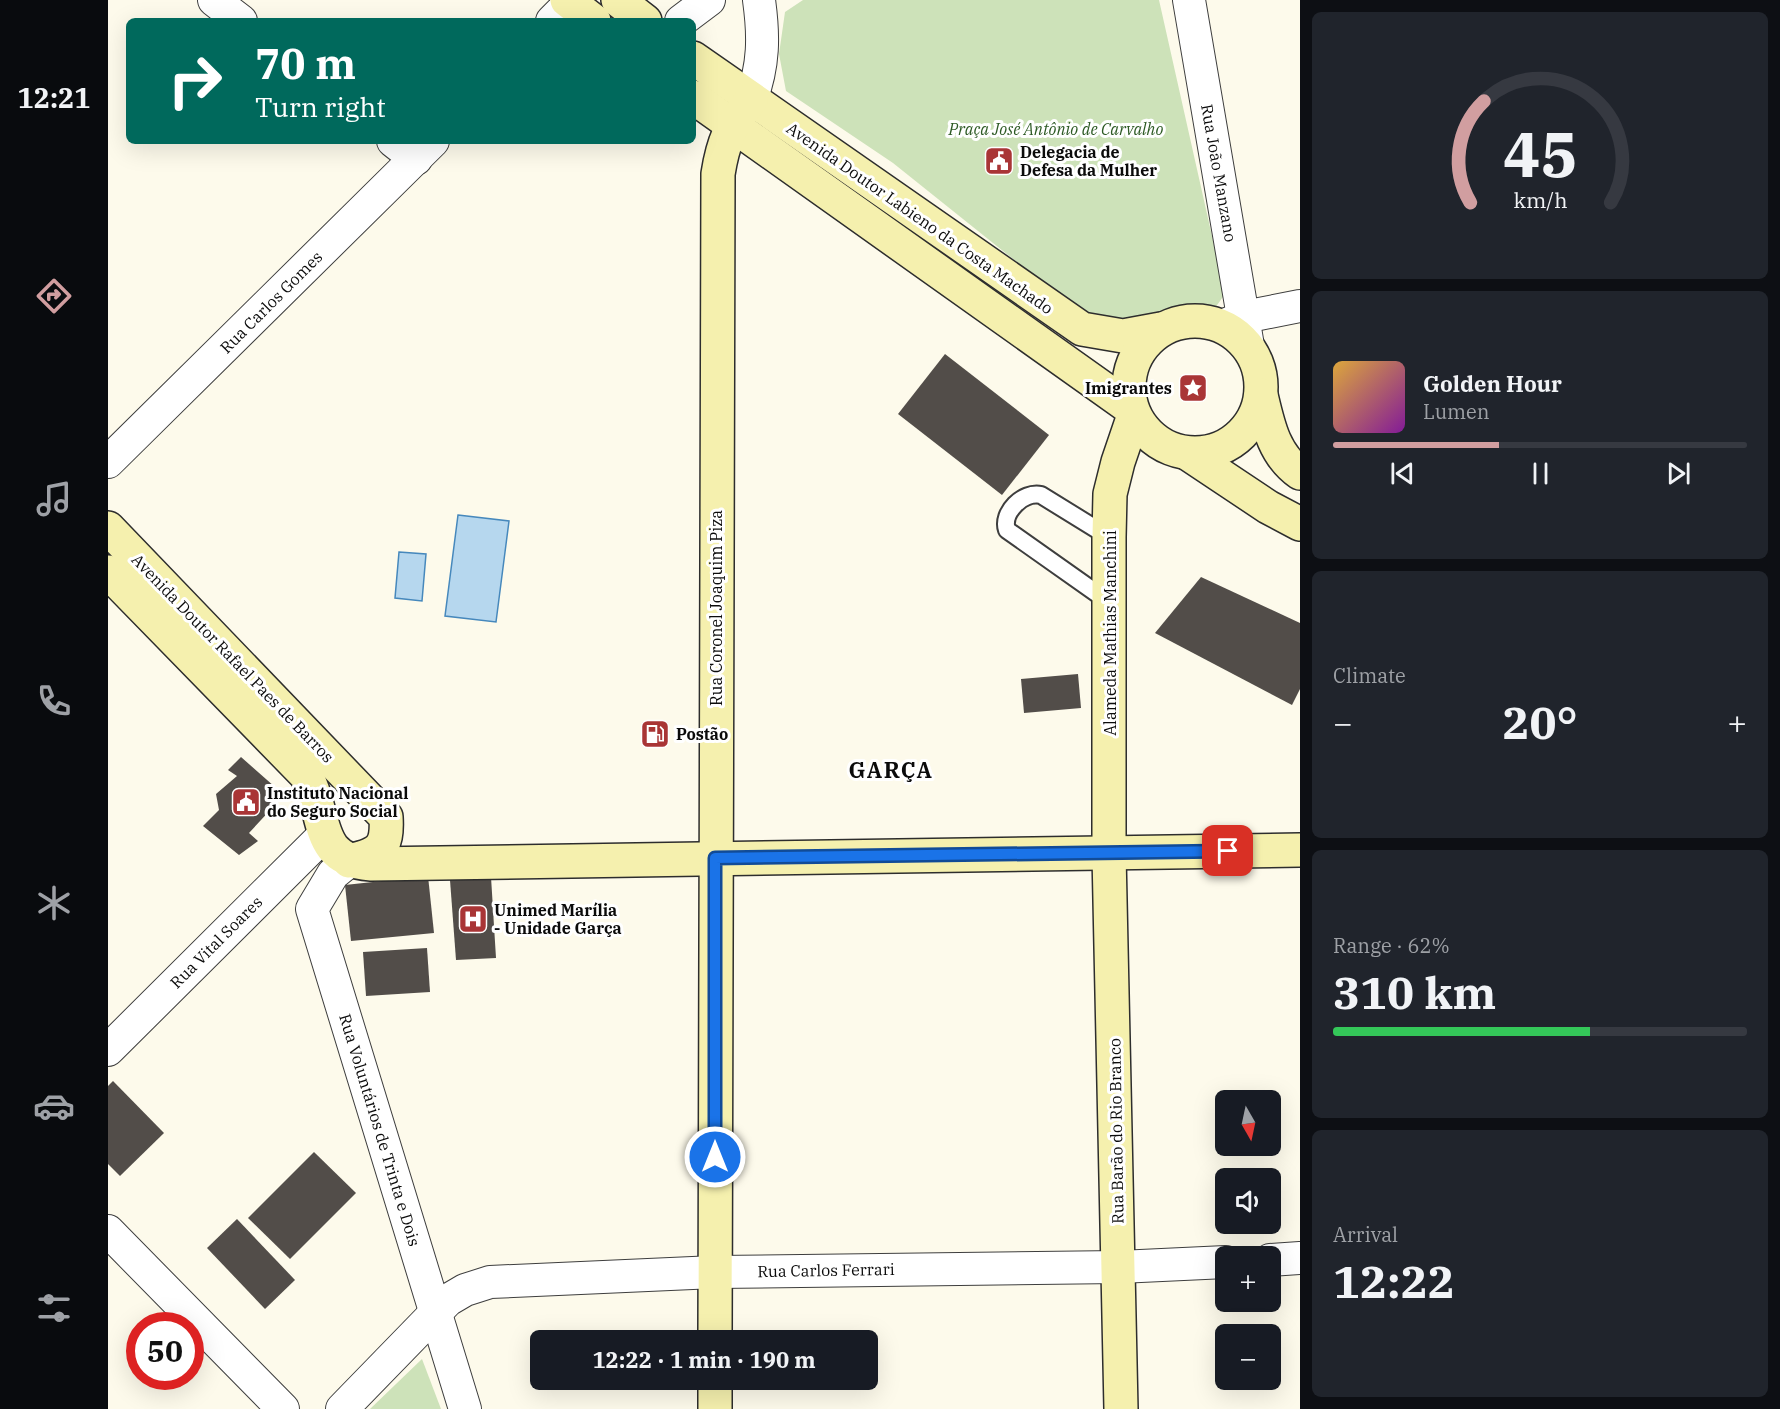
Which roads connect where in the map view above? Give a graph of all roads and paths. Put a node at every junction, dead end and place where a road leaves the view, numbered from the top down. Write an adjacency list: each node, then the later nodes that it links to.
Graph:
1 (214, 0): 6 (street)
2 (618, 0): 7 (main road)
3 (709, 0): 8 (street)
4 (759, 0): 11 (street)
5 (1189, 0): 16 (street, Rua João Manzano)
6 (237, 18)
7 (641, 18)
8 (685, 18)
9 (696, 60): 11 (main road, Avenida Doutor Labieno da Costa Machado)
10 (696, 99): 12 (main road, Avenida Doutor Labieno da Costa Machado)
11 (751, 100): 12 (main road, Rua Coronel Joaquim Piza); 15 (main road, Avenida Doutor Labieno da Costa Machado)
12 (731, 126): 18 (main road, Avenida Doutor Labieno da Costa Machado); 30 (main road, Rua Coronel Joaquim Piza)
13 (414, 147): 20 (street, Rua Carlos Gomes)
14 (1300, 306): 16 (street)
15 (1161, 329): 16 (main road); 18 (main road)
16 (1238, 329): 17 (main road)
17 (1261, 395): 19 (main road); 21 (main road)
18 (1133, 412): 19 (main road); 24 (main road, Alameda Mathias Manchini)
19 (1186, 453): 22 (main road)
20 (108, 462)
21 (1300, 474)
22 (1300, 524)
23 (108, 528): 31 (main road, Avenida Doutor Rafael Paes de Barros)
24 (1109, 537): 26 (main road, Alameda Mathias Manchini); 26 (lane)
25 (108, 572): 27 (main road, Avenida Doutor Rafael Paes de Barros)
26 (1110, 603): 29 (main road, Alameda Mathias Manchini)
27 (324, 835): 31 (main road); 32 (street, Rua Vital Soares)
28 (1300, 850): 29 (main road)
29 (1109, 854): 30 (main road); 39 (main road, Rua Barão do Rio Branco)
30 (715, 858): 31 (main road); 40 (main road, Rua Coronel Joaquim Piza)
31 (349, 861): 33 (street)
32 (265, 894): 33 (street); 34 (street, Rua Vital Soares)
33 (312, 909): 41 (street, Rua Voluntários de Trinta e Dois)
34 (108, 1050)
35 (108, 1231): 44 (street)
36 (1300, 1258): 37 (street)
37 (1281, 1259)
38 (1215, 1263): 39 (street, Rua Carlos Ferrari)
39 (1119, 1267): 40 (street, Rua Carlos Ferrari); 48 (main road, Rua Barão do Rio Branco)
40 (715, 1272): 41 (street, Rua Carlos Ferrari); 42 (main road, Rua Coronel Joaquim Piza)
41 (435, 1311): 45 (street, Rua Carlos Ferrari); 46 (street, Rua Voluntários de Trinta e Dois)
42 (715, 1330)
43 (715, 1390): 47 (main road)
44 (283, 1409)
45 (342, 1409)
46 (465, 1409)
47 (715, 1409)
48 (1121, 1409)

